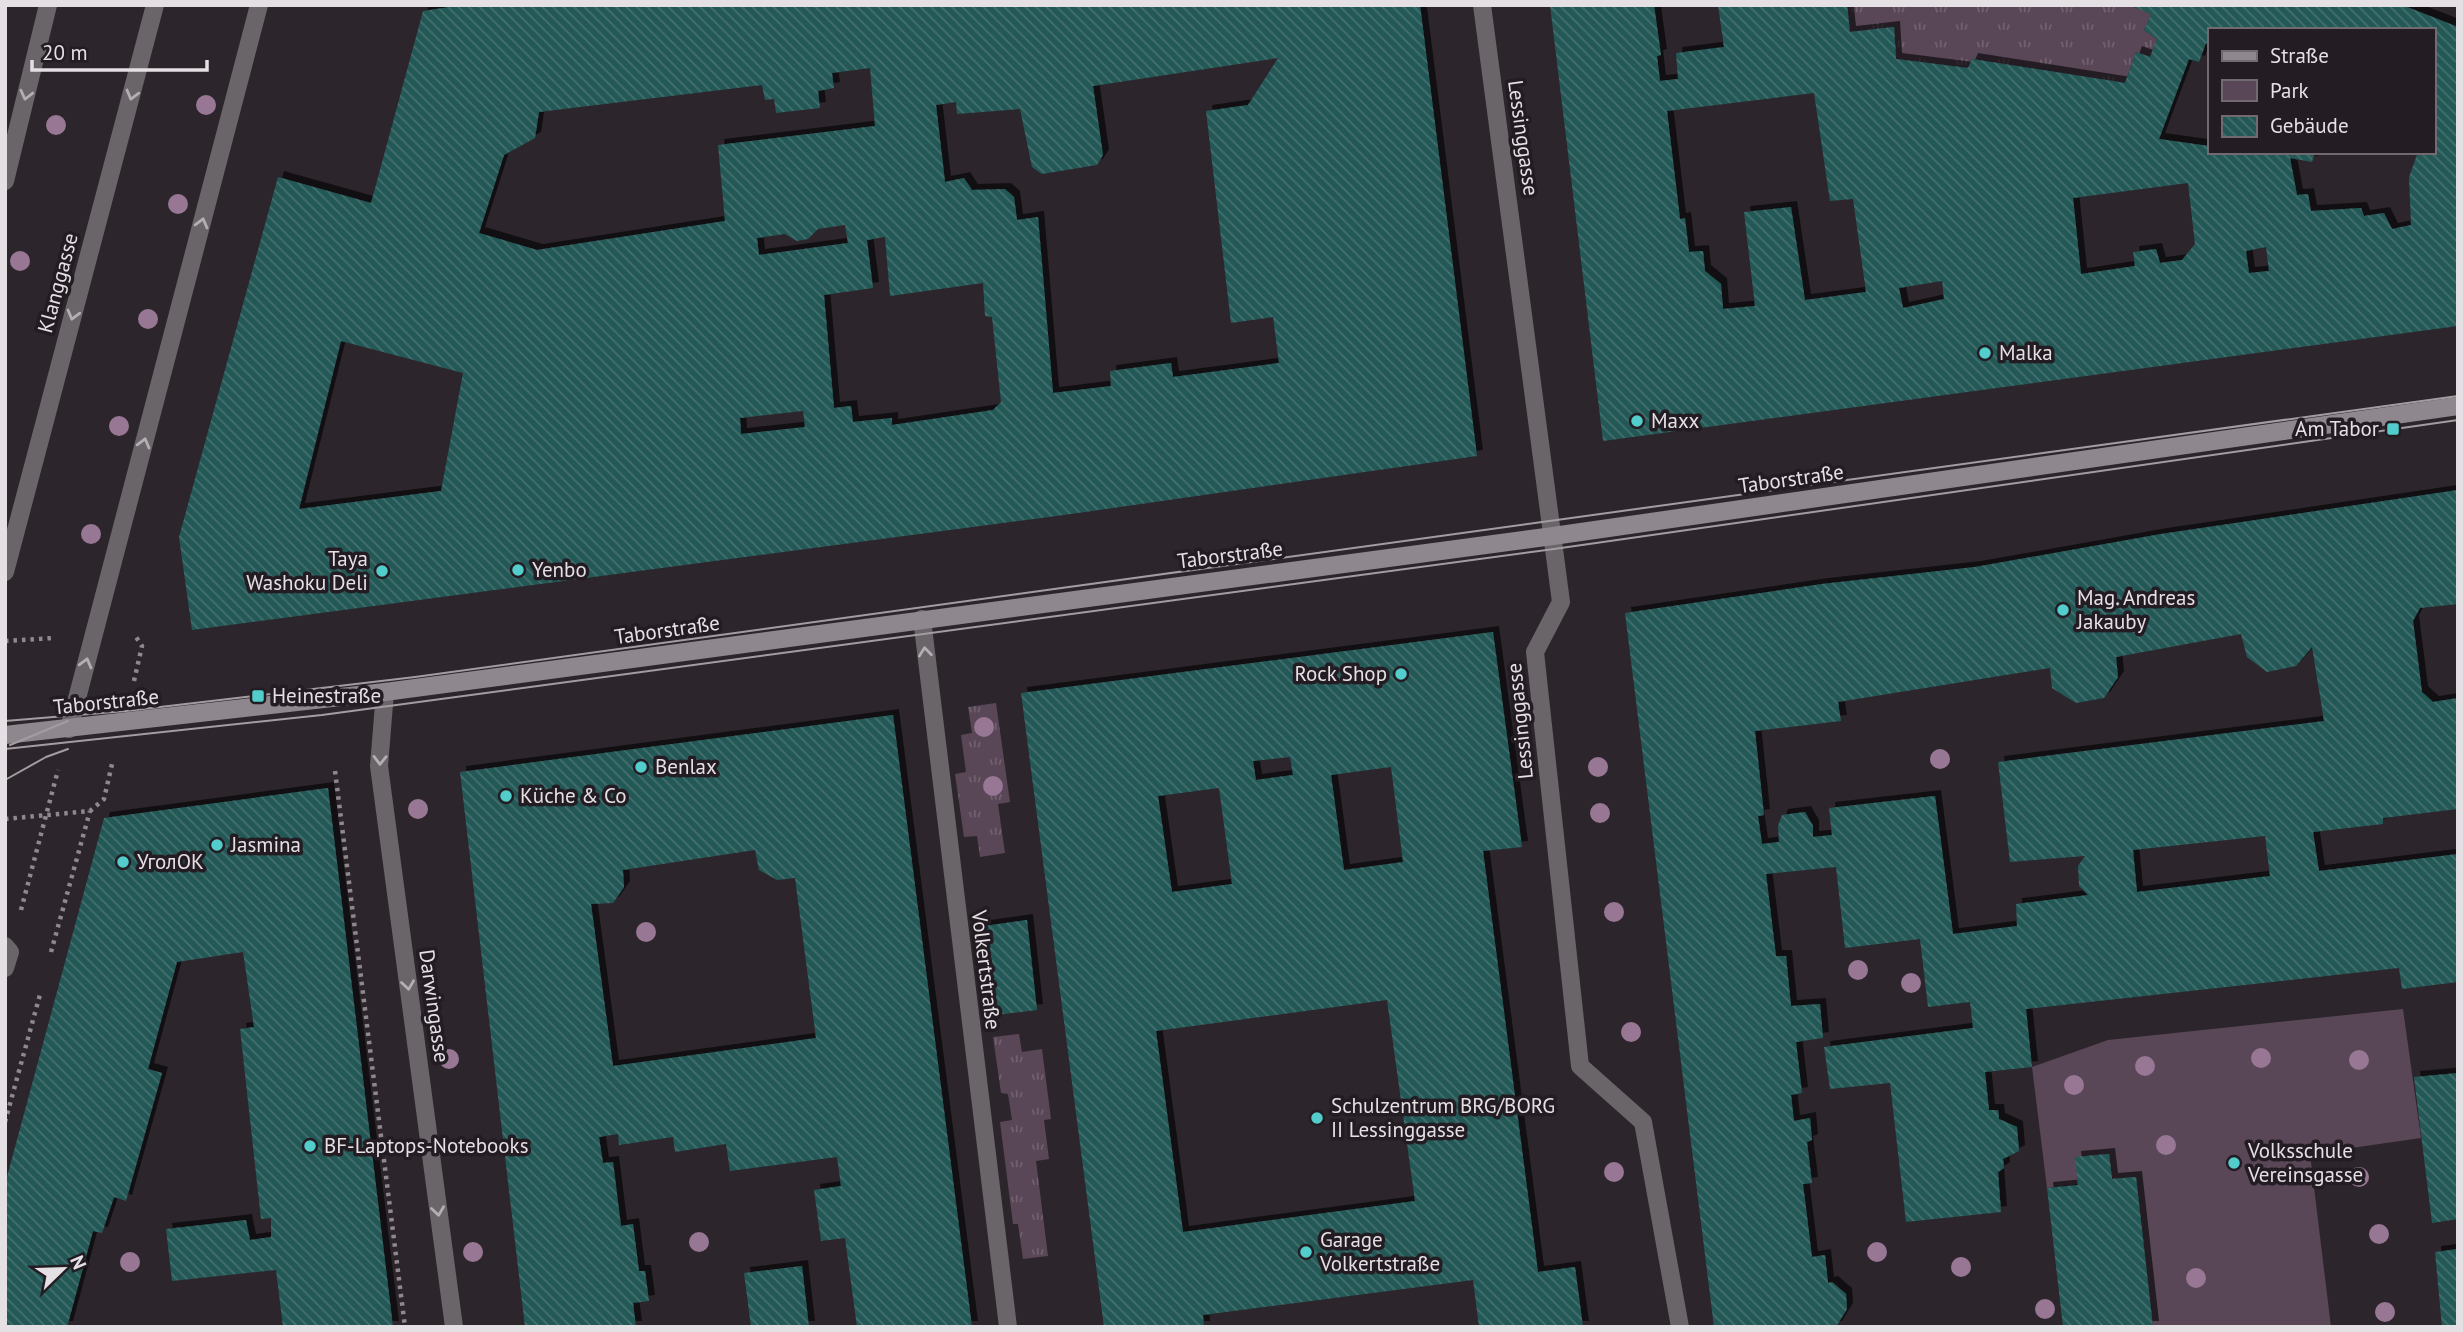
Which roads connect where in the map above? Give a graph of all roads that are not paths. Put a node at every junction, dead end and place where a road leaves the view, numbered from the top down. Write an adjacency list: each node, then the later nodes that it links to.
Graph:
1 (48, 5): 5 (street, one-way to 5)
2 (155, 5): 8 (street, Klanggasse, one-way to 8)
3 (259, 5): 11 (street, one-way to 3)
4 (1482, 5): 7 (street, Lessinggasse)
5 (5, 181)
6 (2458, 406): 7 (main road, Taborstraße)
7 (1553, 536): 9 (main road, Taborstraße); 15 (street, Lessinggasse)
8 (5, 572)
9 (922, 619): 10 (main road, Taborstraße); 14 (street, Volkertstraße, one-way to 9)
10 (385, 692): 11 (main road, Taborstraße); 13 (street, Darwingasse, one-way to 13)
11 (69, 729): 12 (main road, Taborstraße)
12 (5, 735)
13 (454, 1327)
14 (1008, 1327)
15 (1680, 1327)

